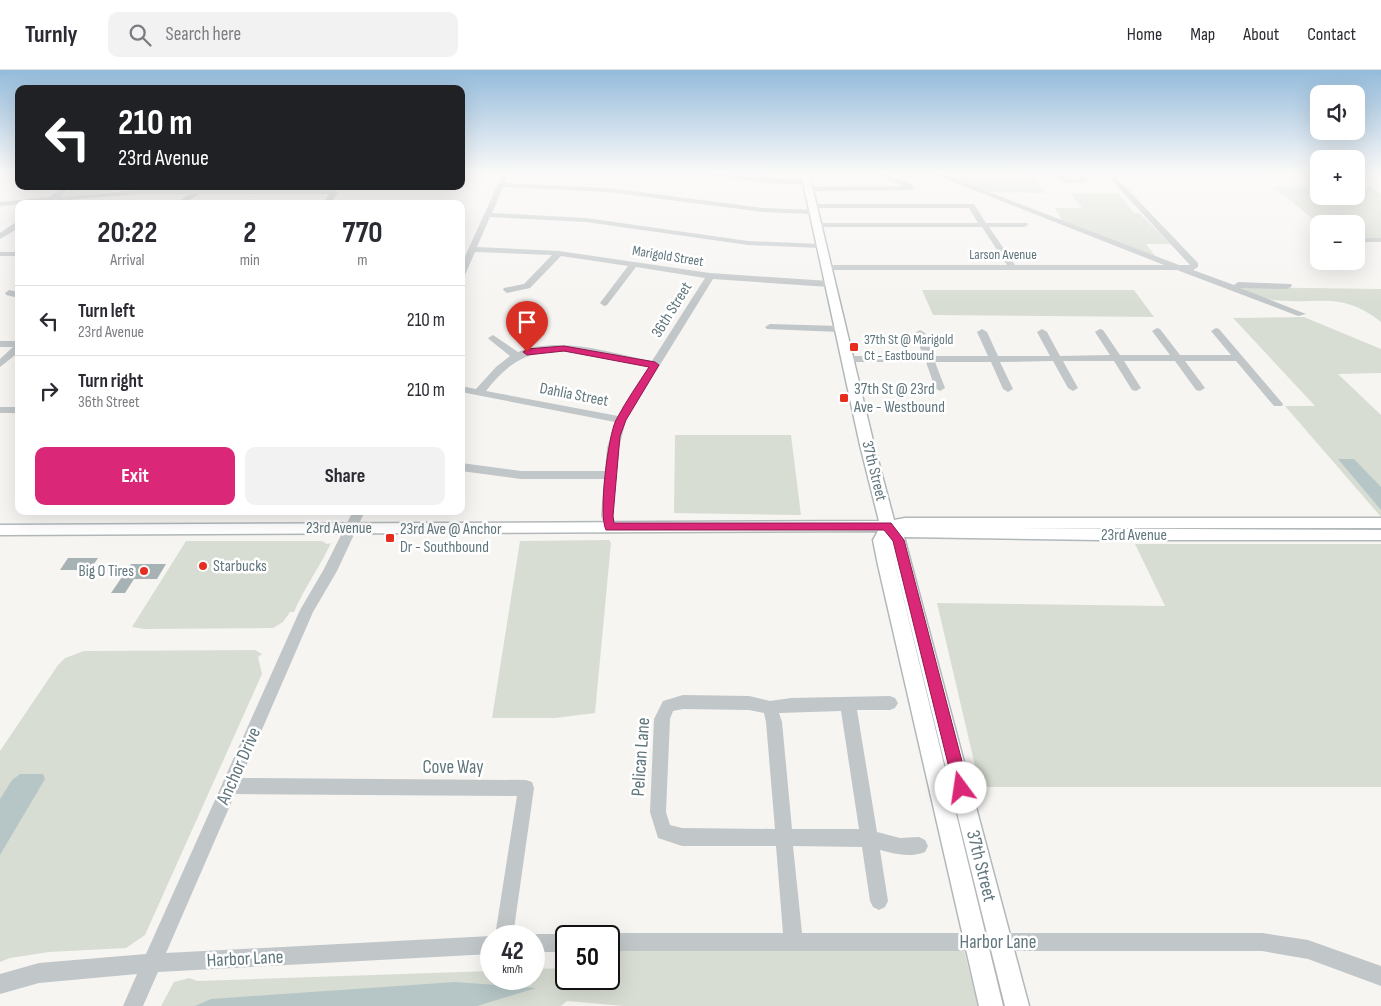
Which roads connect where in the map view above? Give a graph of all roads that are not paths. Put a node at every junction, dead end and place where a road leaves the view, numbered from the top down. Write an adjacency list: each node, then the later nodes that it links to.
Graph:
1 (487, 217): 15 (street)
2 (521, 217): 14 (street)
3 (815, 217): 7 (main road)
4 (979, 217): 8 (street)
5 (1047, 217): 19 (street)
6 (1149, 217): 22 (street)
7 (816, 224): 8 (street); 14 (main road)
8 (985, 225): 9 (street); 24 (street)
9 (1024, 225)
10 (15, 227): 11 (street)
11 (0, 237)
12 (1365, 240): 13 (street)
13 (1381, 240)
14 (821, 246): 23 (main road)
15 (473, 249): 16 (street, Marigold Street); 21 (street)
16 (559, 253): 20 (street, Marigold Street); 30 (street)
17 (0, 254): 18 (street)
18 (15, 254)
19 (1153, 257): 22 (street); 25 (street)
20 (634, 264): 26 (street, Marigold Street); 33 (street)
21 (465, 266)
22 (1181, 267): 25 (street, Larson Avenue); 28 (street)
23 (826, 268): 24 (street, Larson Avenue); 27 (main road)
24 (1013, 268): 25 (street, Larson Avenue)
25 (1151, 268)
26 (710, 276): 27 (street, Marigold Street); 56 (street, 36th Street)
27 (829, 284): 36 (main road, 37th Street)
28 (1230, 285): 29 (street); 34 (street)
29 (1288, 286)
30 (507, 290)
31 (9, 292): 32 (street)
32 (15, 294)
33 (604, 303)
34 (1301, 314)
35 (770, 327): 36 (street)
36 (839, 329): 48 (main road, 37th Street)
37 (1157, 331): 52 (street)
38 (1216, 331): 53 (street)
39 (920, 332): 49 (street)
40 (982, 332): 50 (street)
41 (1042, 332): 54 (street)
42 (1100, 332): 51 (street)
43 (493, 338): 47 (street)
44 (0, 344): 45 (street)
45 (15, 345)
46 (15, 349): 55 (street)
47 (517, 356): 56 (street); 63 (street)
48 (846, 358): 49 (street); 72 (main road, 37th Street)
49 (930, 358): 50 (street); 57 (street)
50 (994, 358): 54 (street); 61 (street)
51 (1117, 358): 52 (street); 54 (street); 59 (street)
52 (1178, 358): 53 (street); 60 (street)
53 (1238, 358): 64 (street)
54 (1057, 359): 58 (street)
55 (0, 364)
56 (655, 365): 67 (street, 36th Street)
57 (940, 388)
58 (1073, 388)
59 (1136, 388)
60 (1200, 388)
61 (1008, 389)
62 (465, 390): 63 (street, Dahlia Street)
63 (479, 392): 67 (street, Dahlia Street)
64 (1278, 404)
65 (0, 410): 66 (street)
66 (15, 410)
67 (621, 420): 69 (street, 36th Street)
68 (465, 468): 69 (street)
69 (611, 475): 73 (street, 36th Street)
70 (357, 515): 74 (street, Anchor Drive)
71 (1381, 523): 72 (main road, 23rd Avenue)
72 (888, 526): 73 (main road, 23rd Avenue); 76 (main road, 23rd Avenue); 80 (main road, 37th Street); 81 (main road, 37th Street)
73 (610, 527): 74 (main road, 23rd Avenue)
74 (351, 528): 75 (main road, 23rd Avenue); 82 (street, Anchor Drive)
75 (0, 530)
76 (1381, 535)
77 (890, 703): 78 (street)
78 (848, 704): 79 (street); 84 (street)
79 (770, 708): 83 (street); 83 (street, Pelican Lane)
80 (956, 768): 81 (main road); 91 (main road, 37th Street)
81 (934, 769): 90 (main road, 37th Street)
82 (230, 786): 87 (street, Cove Way); 93 (street, Anchor Drive)
83 (784, 836): 84 (street); 89 (street)
84 (868, 838): 85 (street); 86 (street)
85 (919, 846)
86 (878, 901)
87 (506, 925)
88 (620, 942): 89 (street, Harbor Lane)
89 (793, 942): 90 (street, Harbor Lane)
90 (975, 942): 91 (street, Harbor Lane); 97 (main road, 37th Street)
91 (1001, 942): 94 (street, Harbor Lane); 98 (main road, 37th Street)
92 (480, 945): 93 (street, Harbor Lane)
93 (151, 963): 95 (street, Harbor Lane); 96 (street, Anchor Drive)
94 (1381, 976)
95 (0, 984)
96 (133, 1006)
97 (991, 1006)
98 (1017, 1006)

